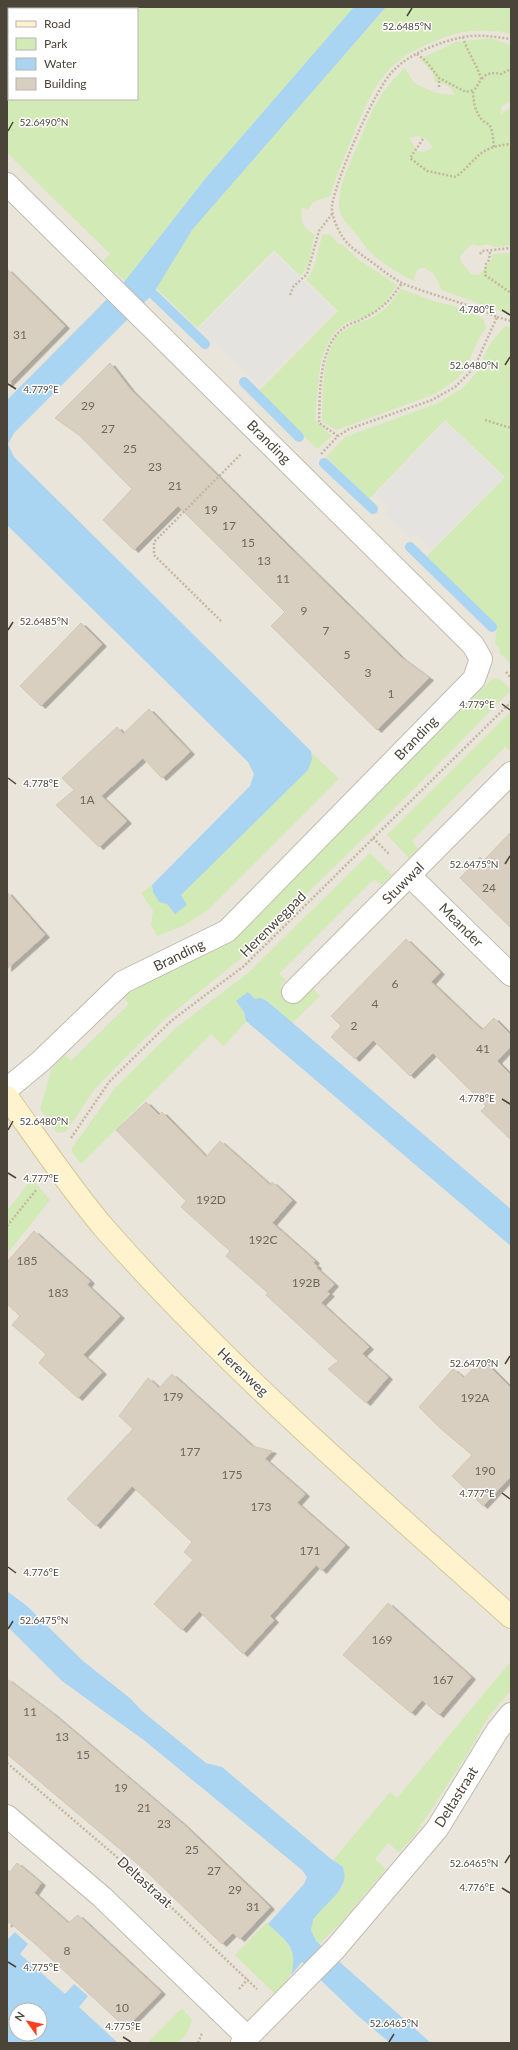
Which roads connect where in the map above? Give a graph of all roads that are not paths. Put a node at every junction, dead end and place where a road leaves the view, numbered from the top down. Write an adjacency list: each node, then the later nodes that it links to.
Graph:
1 (7, 184): 6 (street, Branding)
2 (511, 774): 3 (street, Stuwwal)
3 (410, 876): 4 (street, Meander); 5 (street, Stuwwal)
4 (511, 975)
5 (293, 992)
6 (7, 1089)
7 (7, 1097): 8 (street, Herenweg)
8 (511, 1617)
9 (511, 1714): 11 (street, Deltastraat)
10 (7, 1816): 11 (street)
11 (244, 2040)

